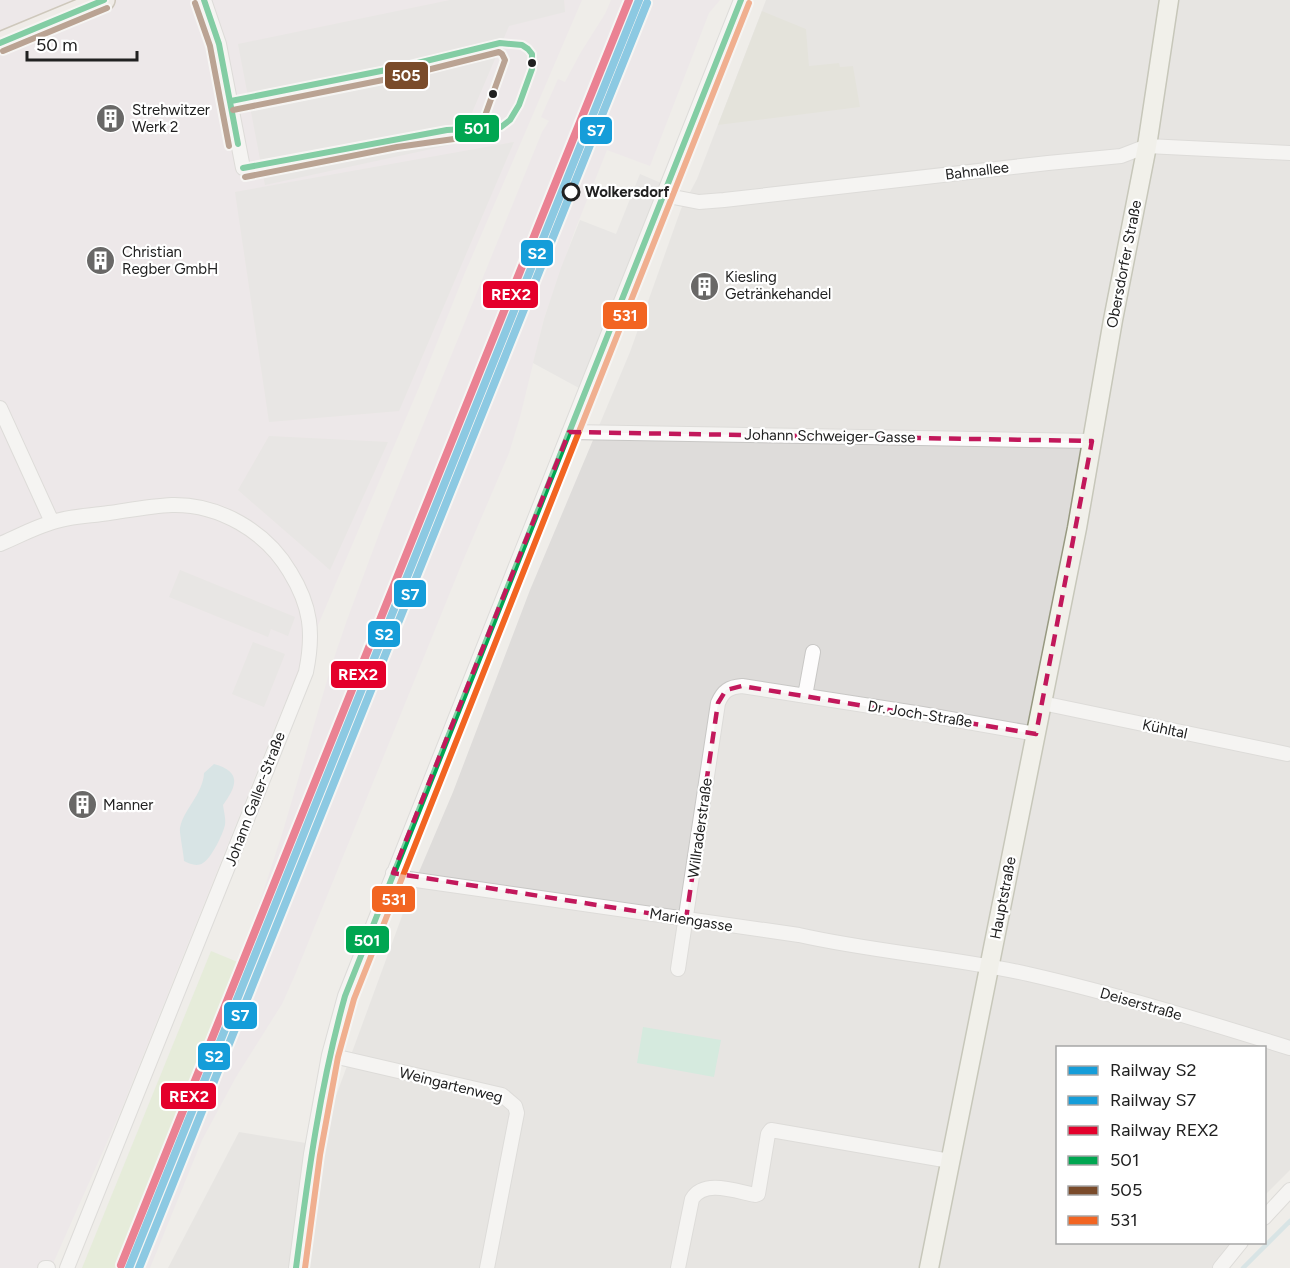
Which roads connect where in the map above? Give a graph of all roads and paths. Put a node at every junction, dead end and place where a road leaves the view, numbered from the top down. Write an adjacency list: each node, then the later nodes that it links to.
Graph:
1 (104, 0): 5 (main road)
2 (204, 0): 8 (street)
3 (741, 0): 9 (street)
4 (1169, 0): 6 (main road, Obersdorfer Straße)
5 (0, 43)
6 (1147, 146): 7 (street, Bahnallee); 9 (street, Bahnallee); 12 (main road, Obersdorfer Straße)
7 (1290, 153)
8 (243, 168)
9 (663, 195): 11 (street)
10 (0, 408): 13 (street)
11 (569, 432): 12 (street, Johann Schweiger-Gasse); 22 (street)
12 (1092, 441): 14 (main road, Obersdorfer Straße)
13 (52, 522): 15 (street, Johann Galler-Straße); 33 (street, Johann Galler-Straße)
14 (1077, 528): 19 (main road, Hauptstraße)
15 (0, 544)
16 (813, 651): 18 (street)
17 (726, 690): 18 (street, Dr. Joch-Straße); 23 (street, Willraderstraße)
18 (805, 696): 20 (street, Dr. Joch-Straße)
19 (1042, 703): 20 (main road, Hauptstraße); 21 (street, Kühltal)
20 (1036, 734): 24 (main road, Hauptstraße)
21 (1289, 756)
22 (393, 873): 23 (street, Mariengasse); 27 (street)
23 (686, 919): 24 (street, Mariengasse); 25 (street, Willraderstraße)
24 (990, 967): 26 (street, Deiserstraße); 28 (main road, Hauptstraße)
25 (678, 969)
26 (1290, 1048)
27 (329, 1055): 32 (street); 34 (street, Weingartenweg)
28 (950, 1161): 35 (street); 36 (main road, Hauptstraße)
29 (1290, 1190): 30 (street)
30 (1266, 1216)
31 (1239, 1244): 37 (street)
32 (299, 1267)
33 (67, 1268)
34 (487, 1268)
35 (678, 1268)
36 (929, 1268)
37 (1220, 1268)

